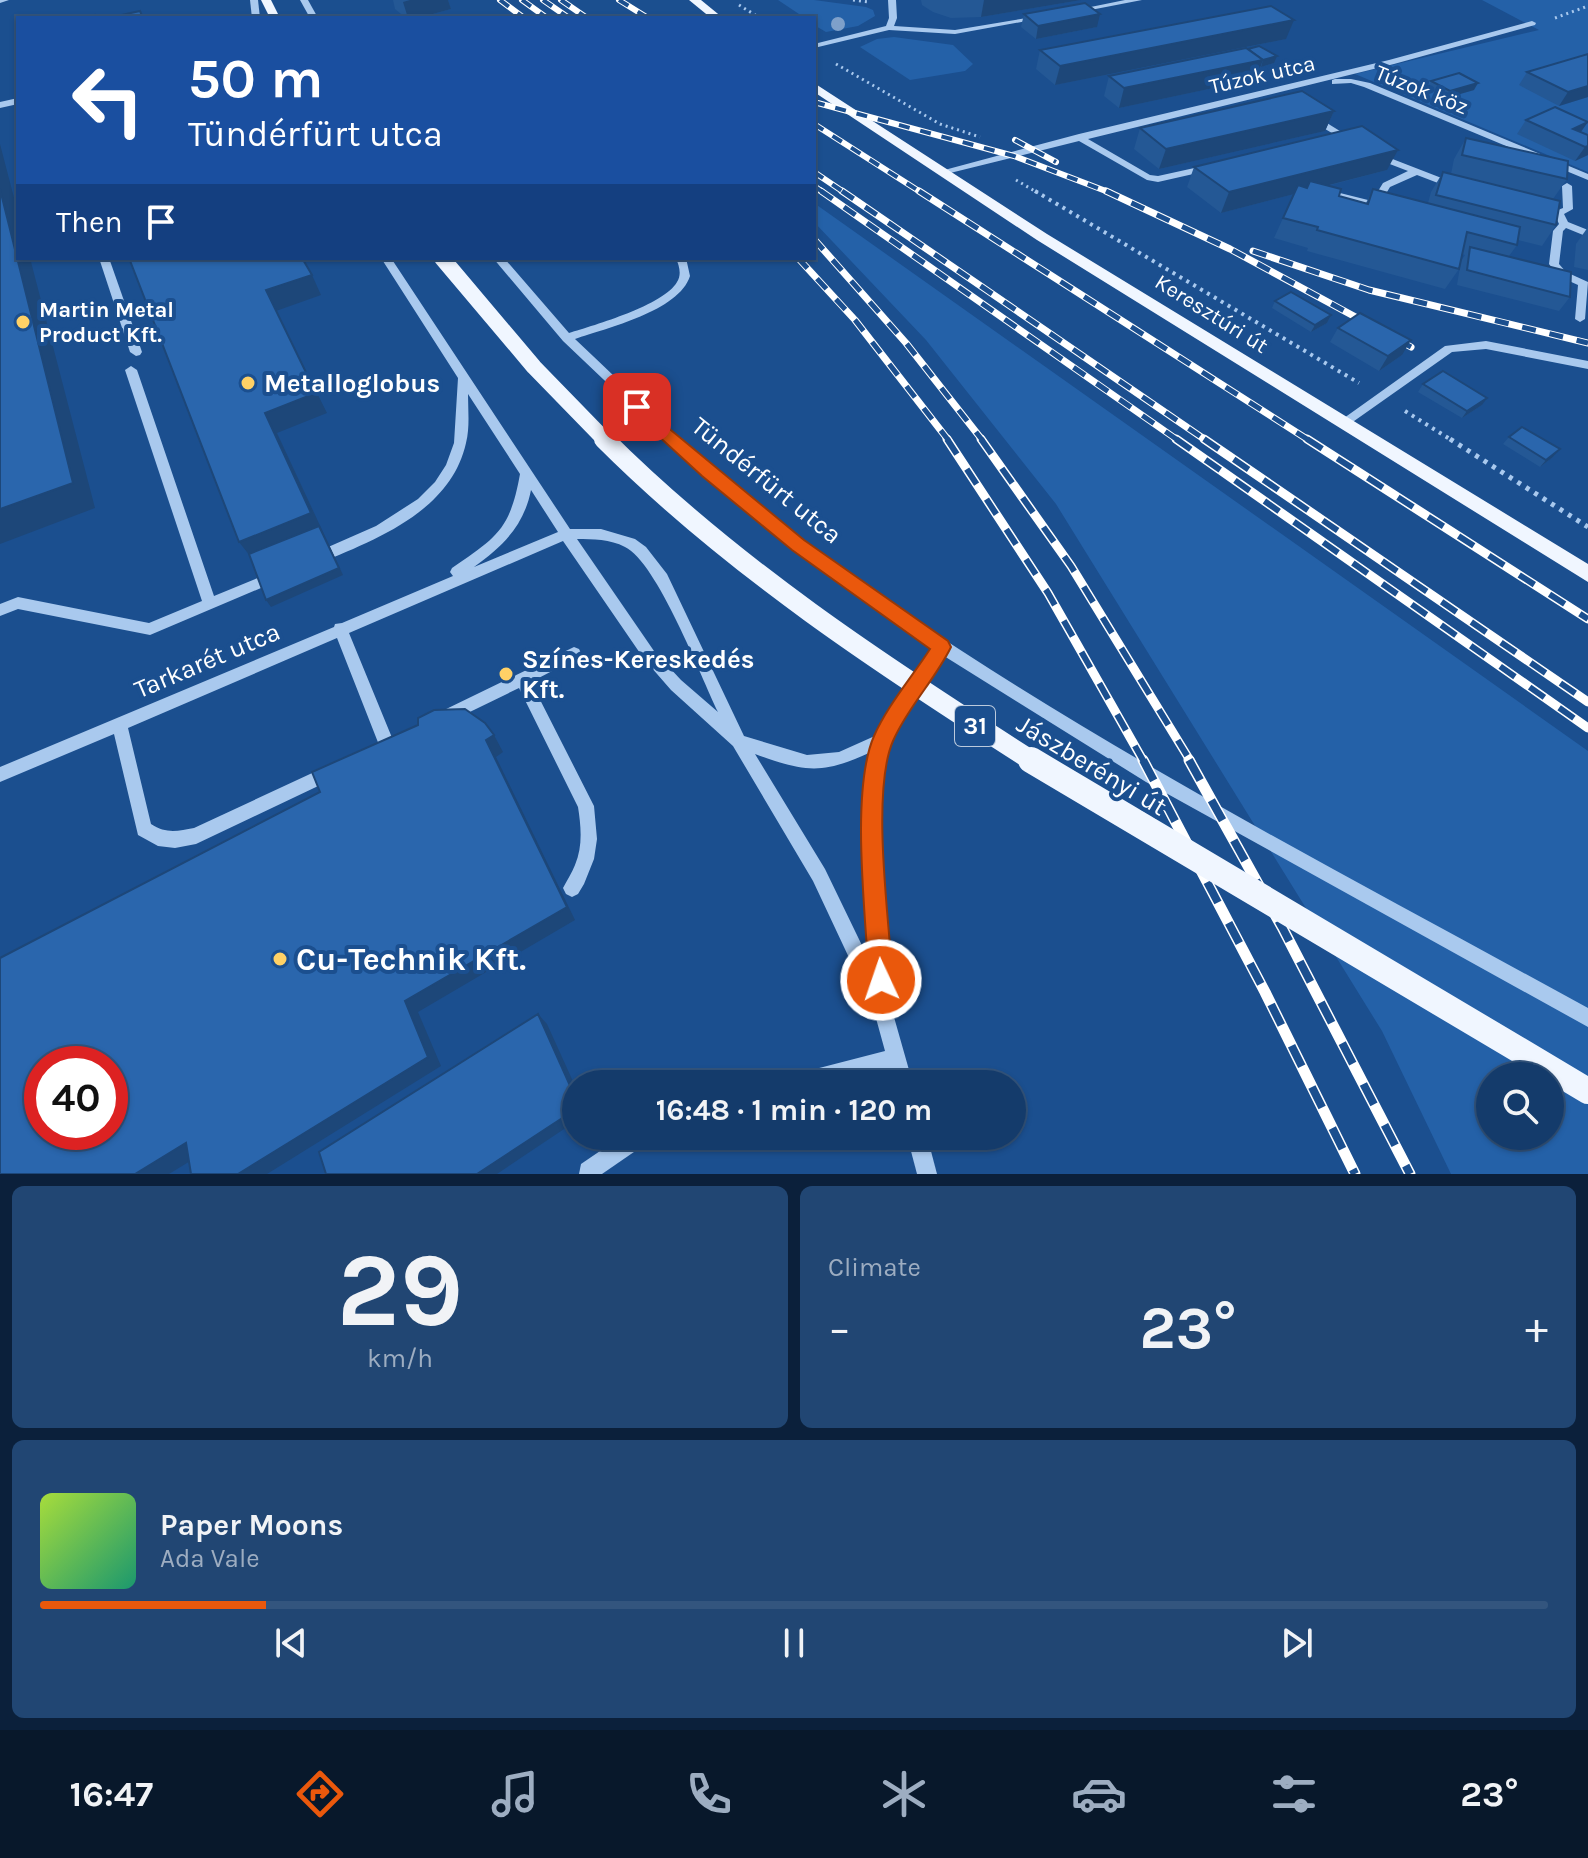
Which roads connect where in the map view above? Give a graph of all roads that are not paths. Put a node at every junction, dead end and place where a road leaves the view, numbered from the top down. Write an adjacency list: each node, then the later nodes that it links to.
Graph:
1 (694, 0): 6 (main road)
2 (892, 0): 8 (street)
3 (1138, 0): 4 (street)
4 (1066, 13)
5 (1051, 15): 8 (street)
6 (715, 16)
7 (1532, 23): 11 (street, Túzok utca)
8 (889, 28): 9 (street)
9 (816, 46)
10 (816, 88): 20 (main road, Keresztúri út)
11 (1275, 94): 12 (street, Túzok köz); 22 (street, Túzok köz)
12 (1235, 99): 14 (street, Túzok utca)
13 (1305, 113): 15 (street)
14 (1079, 137): 19 (street); 20 (street, Túzok utca)
15 (1345, 137): 16 (street); 17 (street)
16 (1330, 140)
17 (1357, 144)
18 (1369, 151): 21 (street)
19 (1221, 165)
20 (942, 172): 42 (main road, Keresztúri út)
21 (1415, 172): 24 (street); 25 (street)
22 (1588, 177)
23 (1567, 186): 27 (street)
24 (1462, 188)
25 (1332, 194)
26 (1531, 206): 27 (street)
27 (1559, 213): 28 (street)
28 (1564, 224): 29 (street); 35 (street)
29 (1588, 234)
30 (105, 260): 38 (street)
31 (387, 260): 41 (street)
32 (444, 260): 66 (main road, Jászberényi út / 31, bridge)
33 (500, 260): 37 (street, Tündérfürt utca)
34 (681, 260): 37 (street)
35 (1585, 286): 36 (street)
36 (1580, 319)
37 (567, 338): 50 (street, Tündérfürt utca)
38 (136, 352)
39 (1588, 365): 42 (street)
40 (131, 370): 47 (street)
41 (463, 380): 43 (street); 47 (street)
42 (1343, 423): 45 (main road, Keresztúri út)
43 (526, 475): 44 (street); 46 (street, Tarkarét utca)
44 (566, 534): 46 (street, Tarkarét utca); 56 (street); 56 (street)
45 (1588, 574)
46 (434, 588): 49 (street, Tarkarét utca)
47 (210, 604): 48 (street)
48 (0, 610)
49 (340, 628): 53 (street, Tarkarét utca); 57 (street)
50 (942, 647): 55 (street); 62 (street, Jászberényi út)
51 (574, 653): 52 (street)
52 (522, 679): 54 (street); 60 (street)
53 (119, 724): 58 (street); 59 (street, Tarkarét utca)
54 (428, 725)
55 (882, 740): 56 (street); 61 (street)
56 (739, 741): 61 (street)
57 (387, 745)
58 (346, 764)
59 (0, 775)
60 (572, 888)
61 (883, 1009): 63 (street)
62 (1588, 1018)
63 (896, 1058): 64 (street); 65 (street)
64 (850, 1070)
65 (899, 1070)
66 (1588, 1091)
67 (619, 1150): 69 (street)
68 (921, 1150): 70 (street)
69 (589, 1174)
70 (927, 1174)

